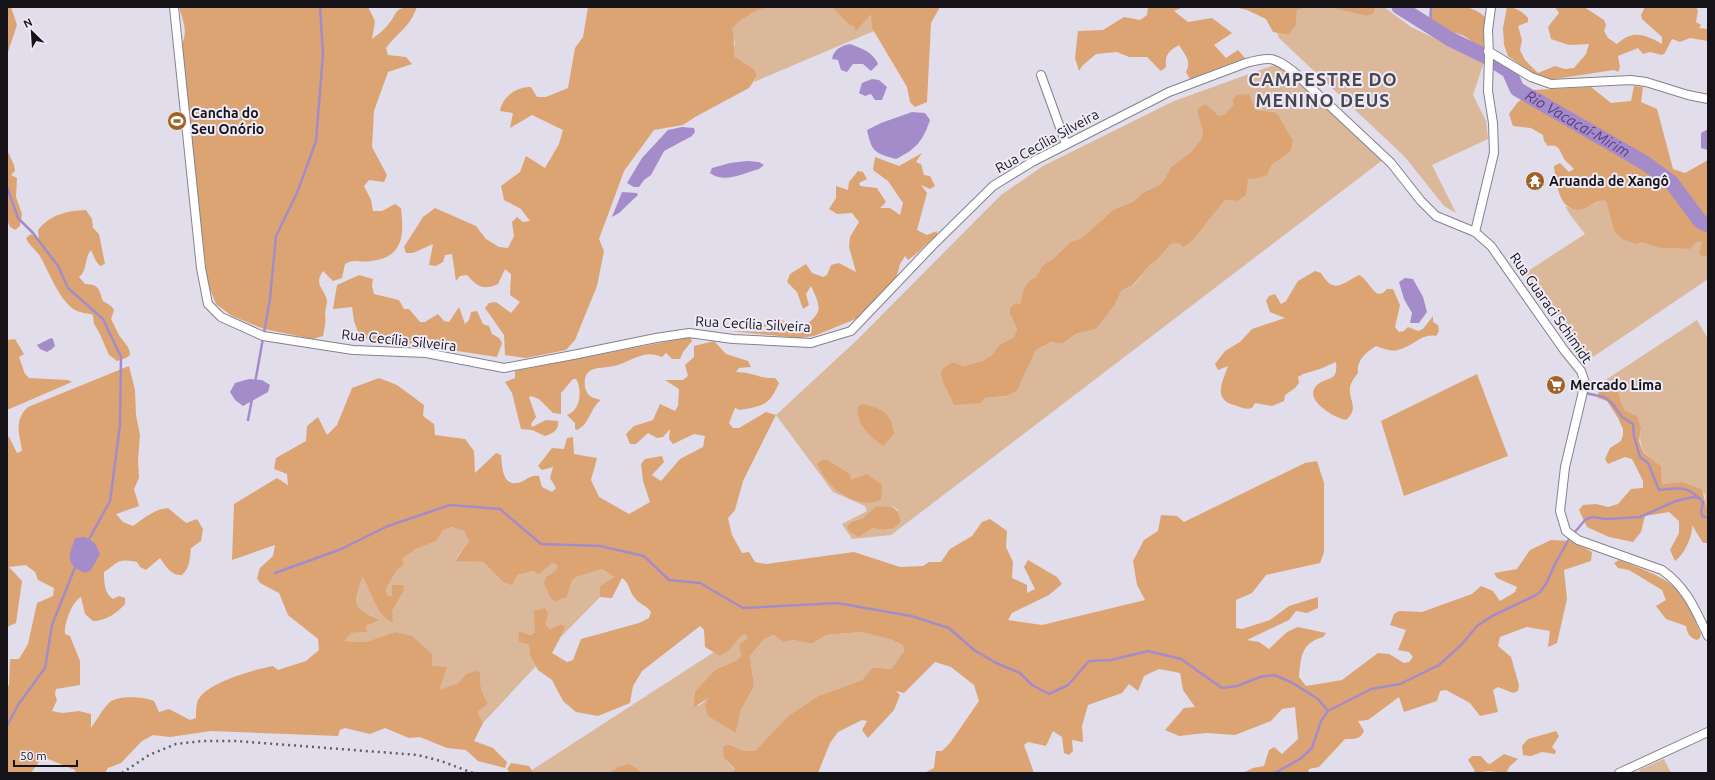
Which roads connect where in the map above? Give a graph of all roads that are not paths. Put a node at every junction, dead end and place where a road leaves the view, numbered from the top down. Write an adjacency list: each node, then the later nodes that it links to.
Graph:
1 (174, 7): 6 (street, Rua Cecília Silveira)
2 (1491, 7): 3 (street)
3 (1489, 54): 5 (street); 7 (street)
4 (1041, 76): 6 (street)
5 (1708, 99)
6 (1066, 144): 7 (street, Rua Cecília Silveira)
7 (1475, 232): 8 (street, Rua Guaraci Schimidt)
8 (1708, 636)
9 (1708, 732): 10 (street)
10 (1619, 773)

